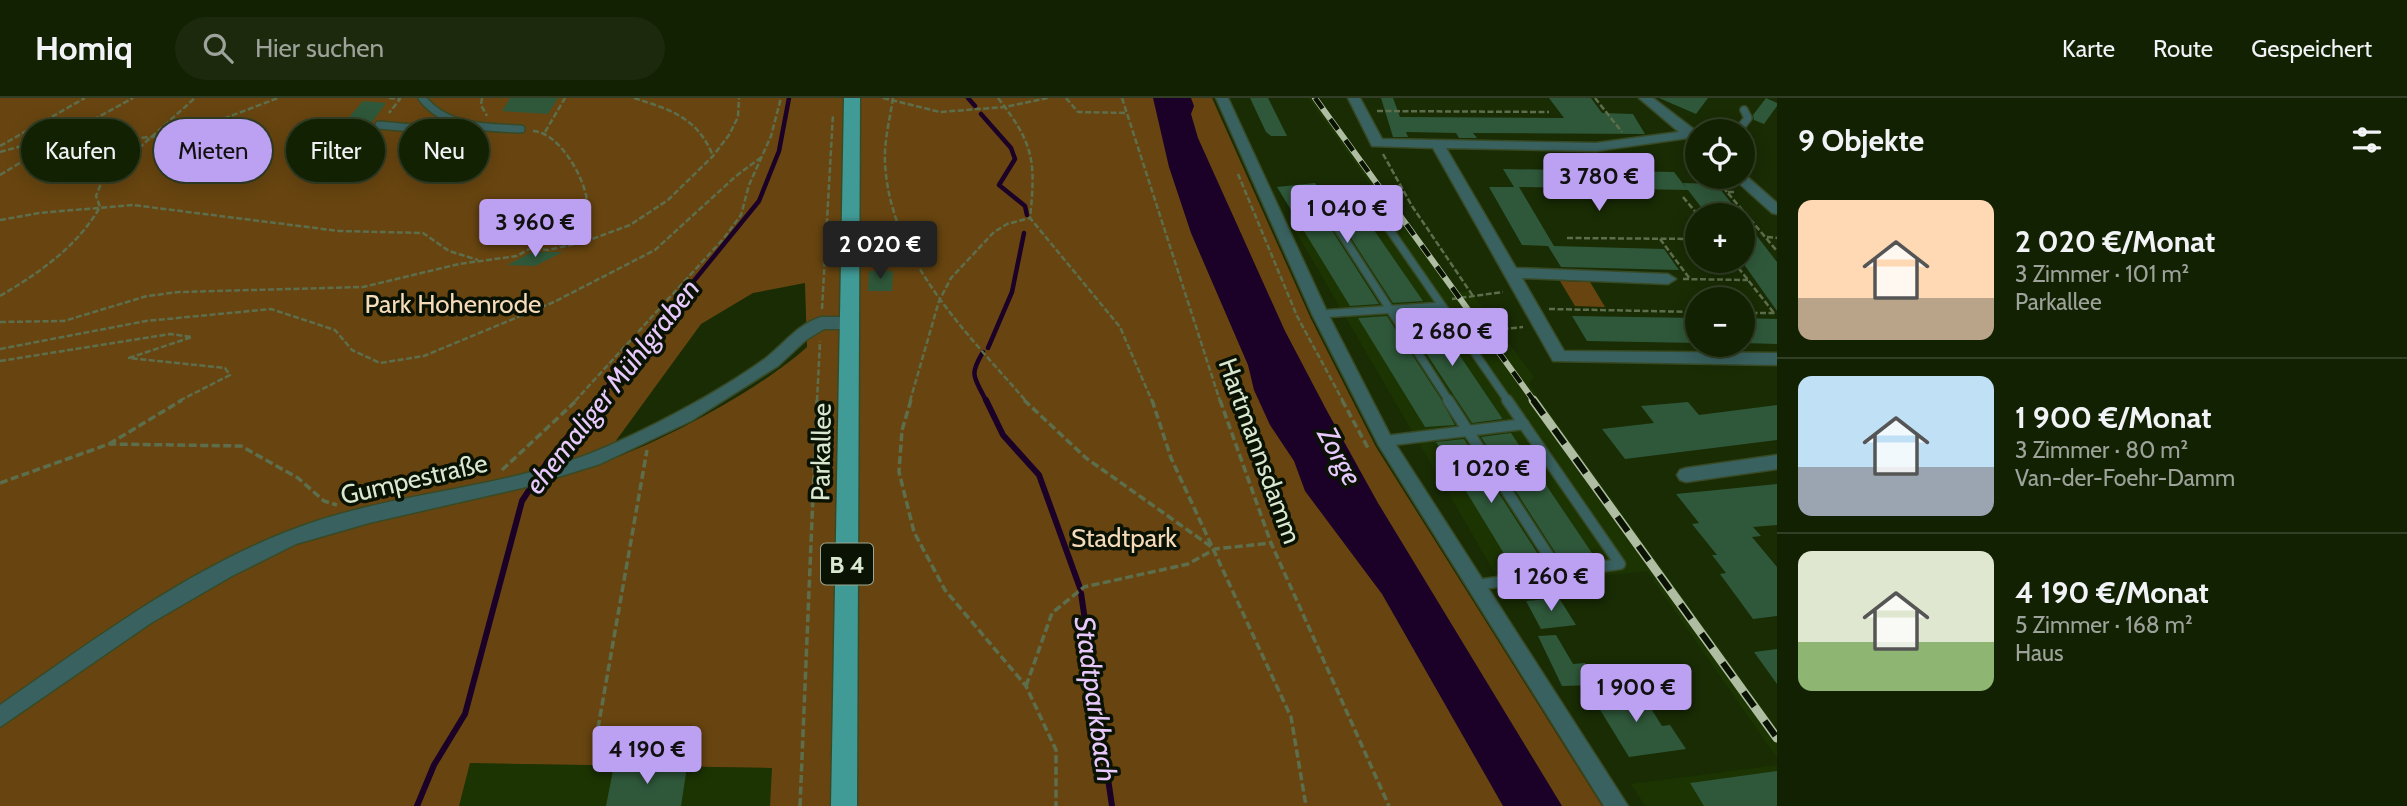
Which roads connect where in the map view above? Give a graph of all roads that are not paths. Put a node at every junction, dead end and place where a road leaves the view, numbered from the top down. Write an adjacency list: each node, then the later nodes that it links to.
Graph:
1 (422, 98): 7 (lane)
2 (852, 98): 23 (main road, Parkallee / B 4)
3 (1222, 98): 22 (street)
4 (1354, 98): 13 (street)
5 (1645, 98): 11 (street)
6 (1744, 110): 8 (lane)
7 (449, 119)
8 (1747, 119)
9 (489, 128): 10 (lane)
10 (521, 129)
11 (1685, 130)
12 (1685, 138): 13 (street)
13 (1437, 144): 18 (street)
14 (1753, 189): 15 (street)
15 (1777, 210)
16 (1380, 216): 20 (lane)
17 (1331, 218): 21 (lane)
18 (1510, 273): 19 (street); 24 (street)
19 (1668, 279)
20 (1441, 303): 21 (lane); 25 (lane)
21 (1389, 310): 22 (lane); 26 (lane)
22 (1320, 314): 27 (street)
23 (851, 323): 32 (street, Gumpestraße); 33 (main road, Parkallee / B 4)
24 (1777, 359)
25 (1524, 424): 26 (lane); 30 (lane)
26 (1468, 432): 27 (lane); 30 (lane)
27 (1385, 441): 31 (street)
28 (1777, 462): 29 (street)
29 (1686, 475)
30 (1559, 572): 31 (lane)
31 (1477, 585): 34 (street)
32 (0, 717)
33 (844, 806)
34 (1617, 806)

